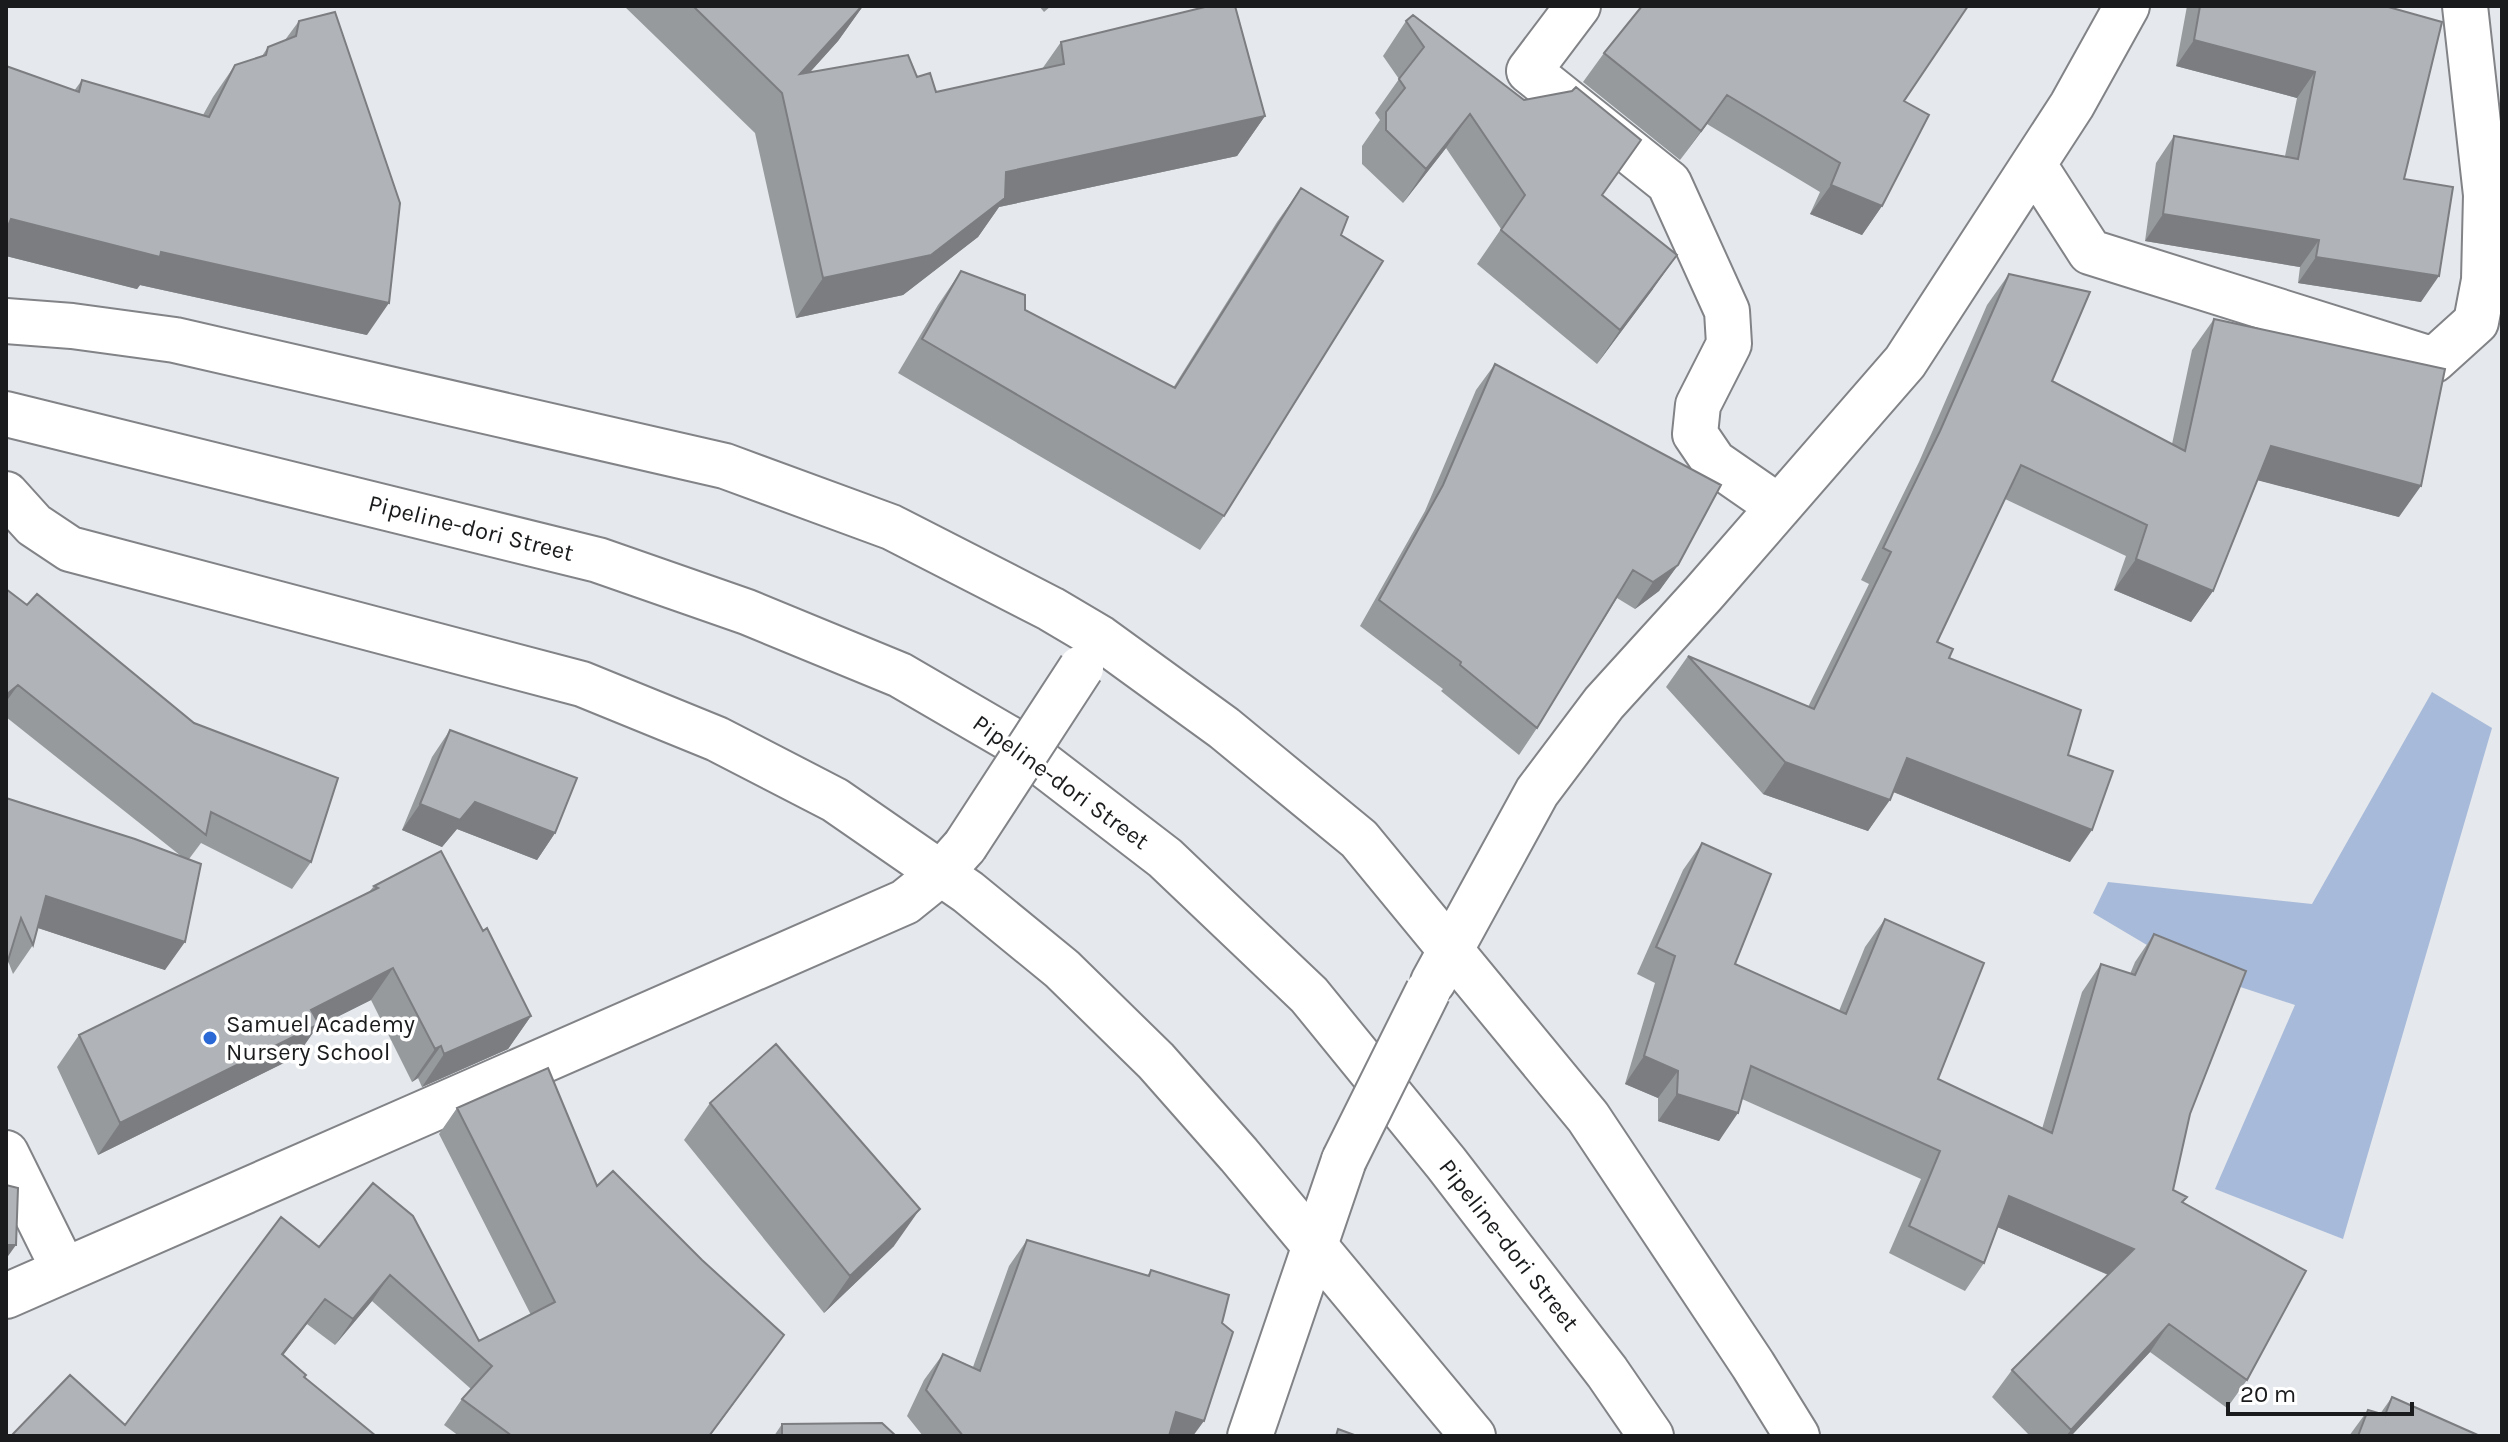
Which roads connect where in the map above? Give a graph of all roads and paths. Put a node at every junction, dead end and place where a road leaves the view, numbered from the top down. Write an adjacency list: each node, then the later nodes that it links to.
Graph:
1 (1578, 6): 8 (main road)
2 (2126, 6): 4 (main road)
3 (2465, 6): 4 (main road)
4 (2034, 165): 8 (main road)
5 (6, 321): 9 (main road)
6 (6, 414): 18 (main road, Pipeline-dori Street)
7 (6, 494): 10 (main road)
8 (1779, 507): 11 (main road)
9 (1090, 653): 10 (main road, bridge); 11 (main road)
10 (953, 859): 13 (main road); 14 (main road)
11 (1451, 948): 13 (main road, bridge); 19 (main road)
12 (6, 1153): 14 (main road)
13 (1314, 1246): 16 (main road); 17 (main road)
14 (64, 1270): 15 (main road)
15 (6, 1296)
16 (1250, 1436)
17 (1473, 1436)
18 (1651, 1436)
19 (1797, 1436)

